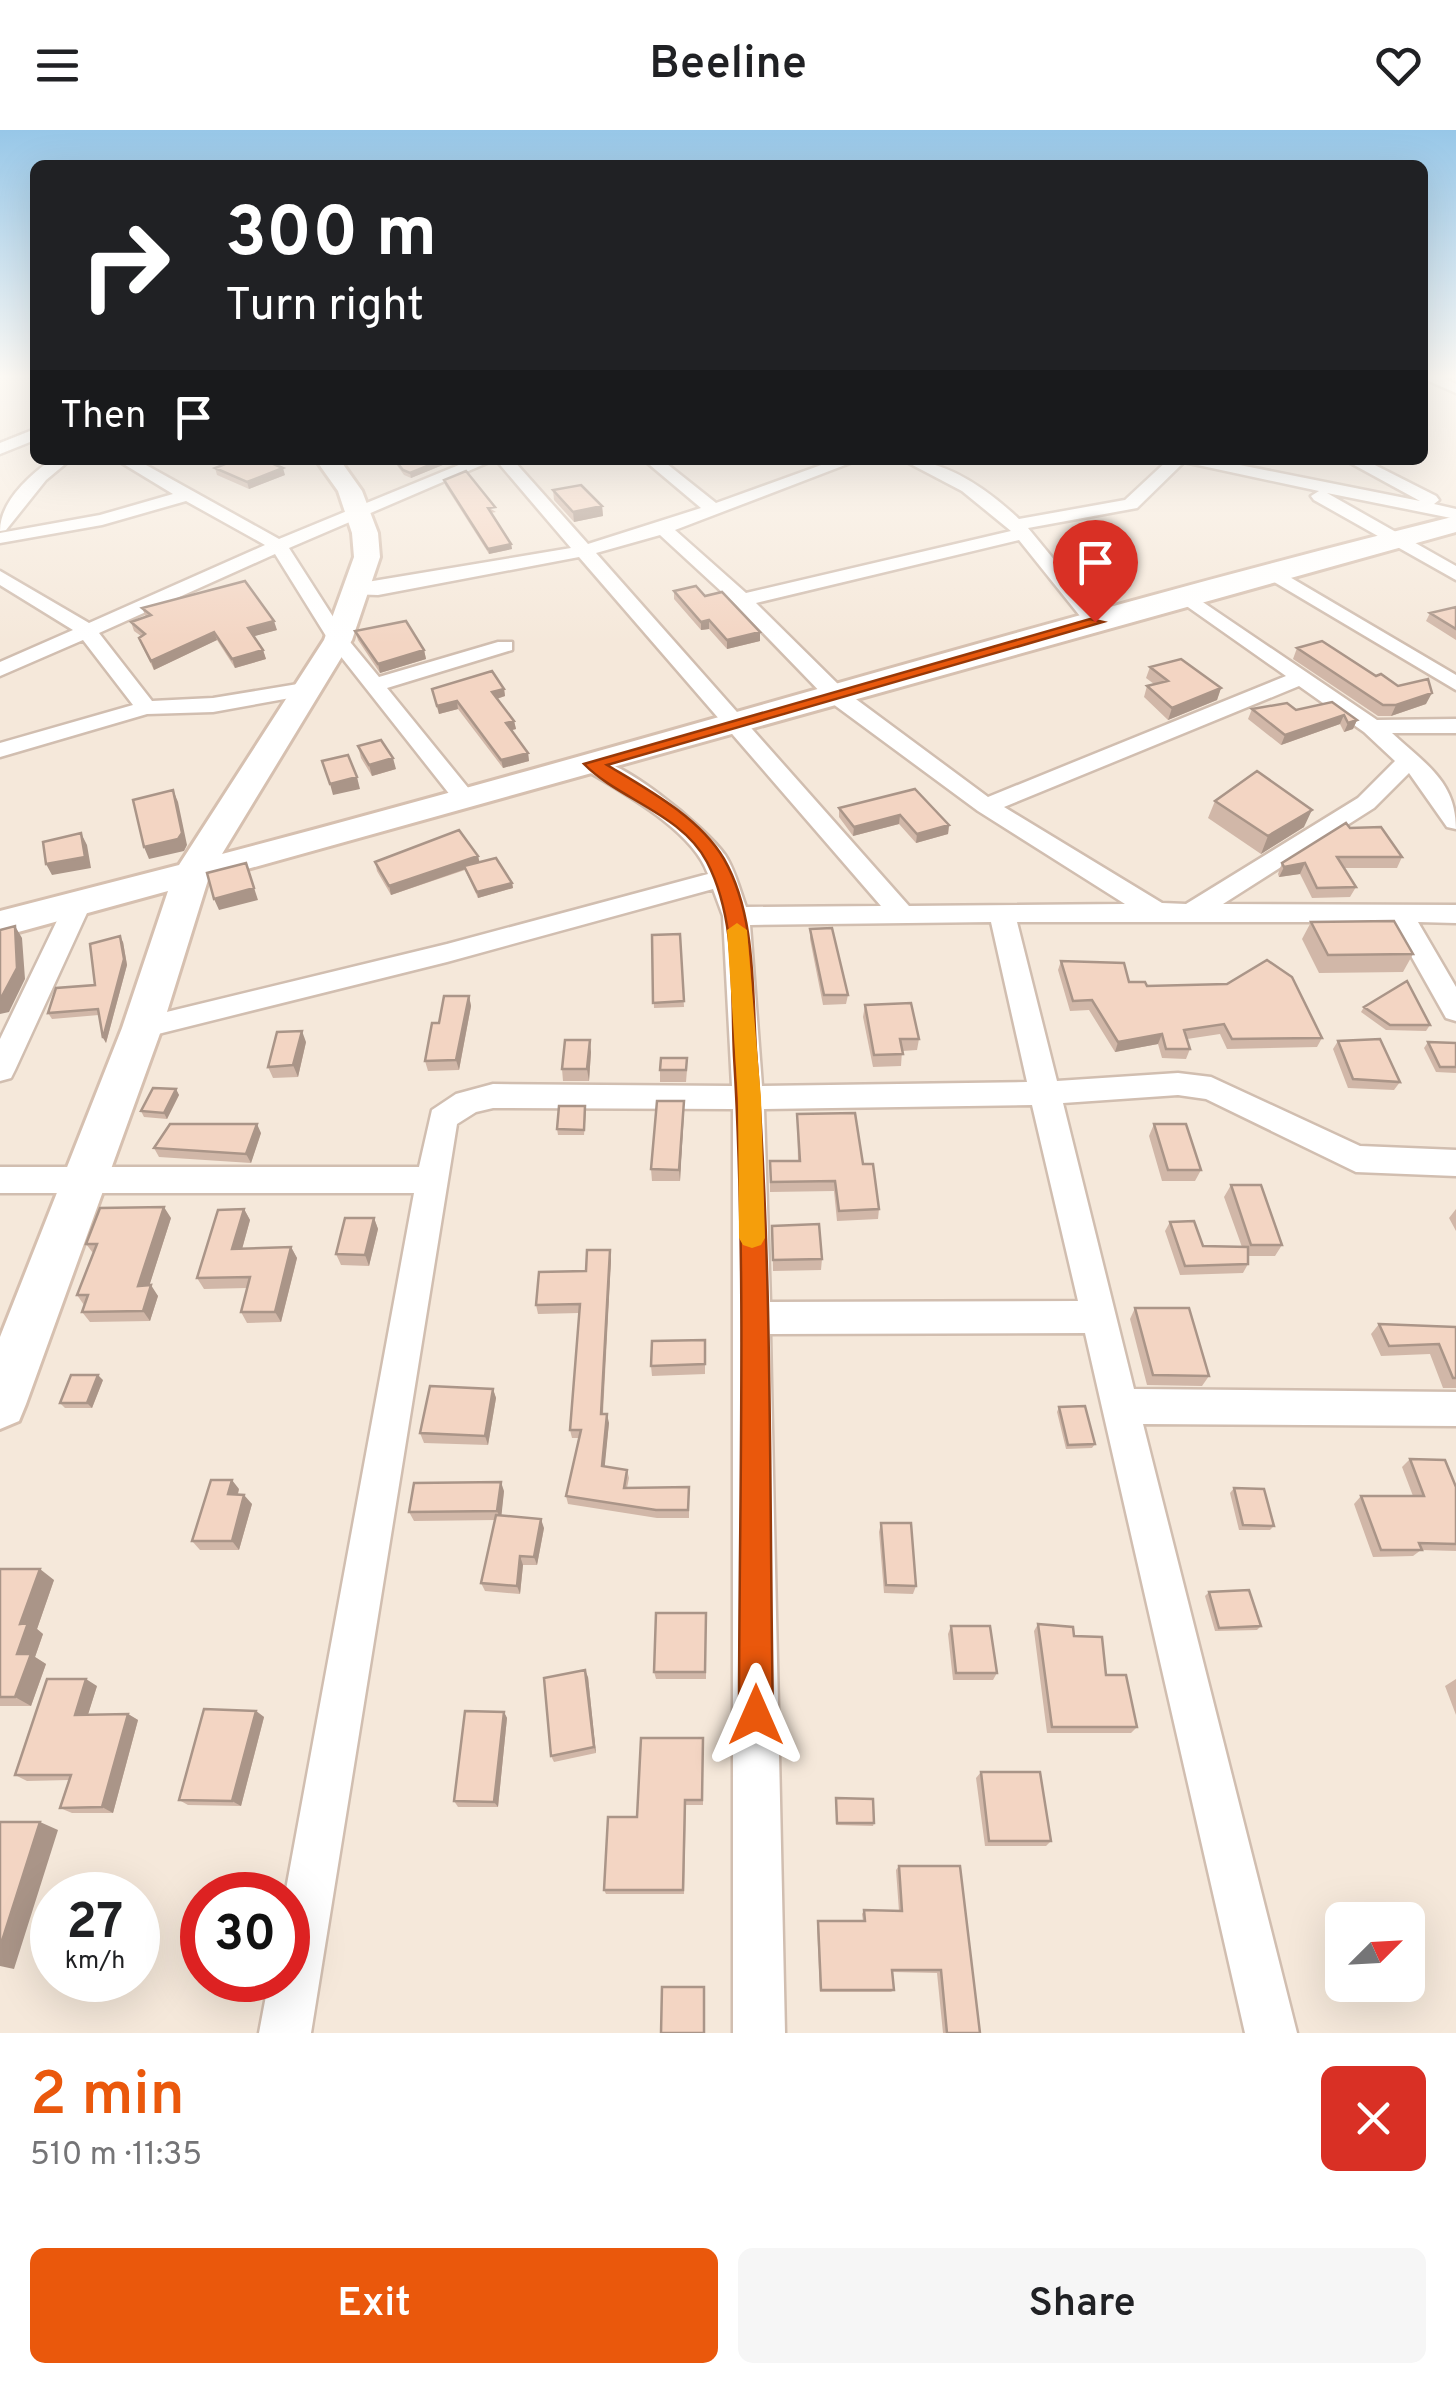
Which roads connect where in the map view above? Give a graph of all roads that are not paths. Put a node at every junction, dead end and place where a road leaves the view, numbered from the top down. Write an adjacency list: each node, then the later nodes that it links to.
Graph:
1 (54, 466): 17 (street)
2 (136, 466): 13 (street)
3 (332, 466): 15 (street)
4 (471, 466): 15 (street)
5 (509, 466): 23 (street)
6 (659, 466): 14 (street)
7 (833, 466): 14 (street)
8 (924, 466): 19 (street)
9 (1171, 466): 19 (street)
10 (1218, 466): 12 (street)
11 (1364, 466): 16 (street)
12 (1296, 483): 16 (street); 21 (street)
13 (191, 494): 20 (street); 22 (street)
14 (712, 508): 18 (street)
15 (357, 511): 22 (street); 27 (street)
16 (1450, 516): 21 (street)
17 (0, 526)
18 (663, 528): 23 (street); 29 (street)
19 (1018, 529): 29 (street); 30 (street)
20 (0, 538)
21 (1397, 540): 24 (street); 25 (street)
22 (279, 546): 31 (street); 32 (street)
23 (583, 551): 27 (street); 41 (street)
24 (1271, 572): 28 (street); 36 (street)
25 (1456, 574)
26 (0, 577): 31 (street)
27 (355, 590): 32 (street)
28 (1186, 596): 30 (street); 35 (street)
29 (742, 600): 39 (street)
30 (1095, 622): 39 (street)
31 (86, 630): 34 (street); 40 (street)
32 (338, 640): 37 (street); 38 (street)
33 (504, 646): 37 (street)
34 (0, 670)
35 (1300, 678): 43 (street); 48 (street)
36 (1456, 684)
37 (374, 685): 47 (street)
38 (310, 688): 40 (street); 50 (street)
39 (837, 696): 41 (street); 48 (street)
40 (146, 708): 44 (street)
41 (735, 724): 46 (street); 59 (street)
42 (1456, 726): 43 (street)
43 (1372, 727): 45 (street)
44 (0, 750)
45 (1409, 760): 49 (street); 54 (street)
46 (592, 764): 47 (street); 51 (street)
47 (466, 800): 50 (street)
48 (986, 806): 53 (street)
49 (1456, 822)
50 (193, 872): 52 (street); 62 (street)
51 (722, 878): 58 (street); 62 (street)
52 (79, 902): 60 (street); 63 (street)
53 (1157, 912): 54 (street); 57 (street)
54 (1188, 914): 55 (street)
55 (1400, 914): 56 (street); 61 (street)
56 (1456, 914)
57 (1002, 915): 59 (street); 64 (street)
58 (736, 916): 59 (street); 65 (street)
59 (903, 916)
60 (0, 924)
61 (1456, 1011)
62 (142, 1028): 69 (street)
63 (0, 1070)
64 (1047, 1093): 65 (street); 66 (street); 70 (street)
65 (749, 1098): 68 (street); 71 (street)
66 (1456, 1163)
67 (0, 1180): 69 (street)
68 (434, 1180): 69 (street); 75 (street)
69 (85, 1181): 72 (street)
70 (1099, 1317): 71 (street); 73 (street)
71 (753, 1318): 76 (street)
72 (0, 1404)
73 (1120, 1406): 74 (street); 77 (street)
74 (1456, 1409)
75 (285, 2033)
76 (759, 2033)
77 (1271, 2033)

